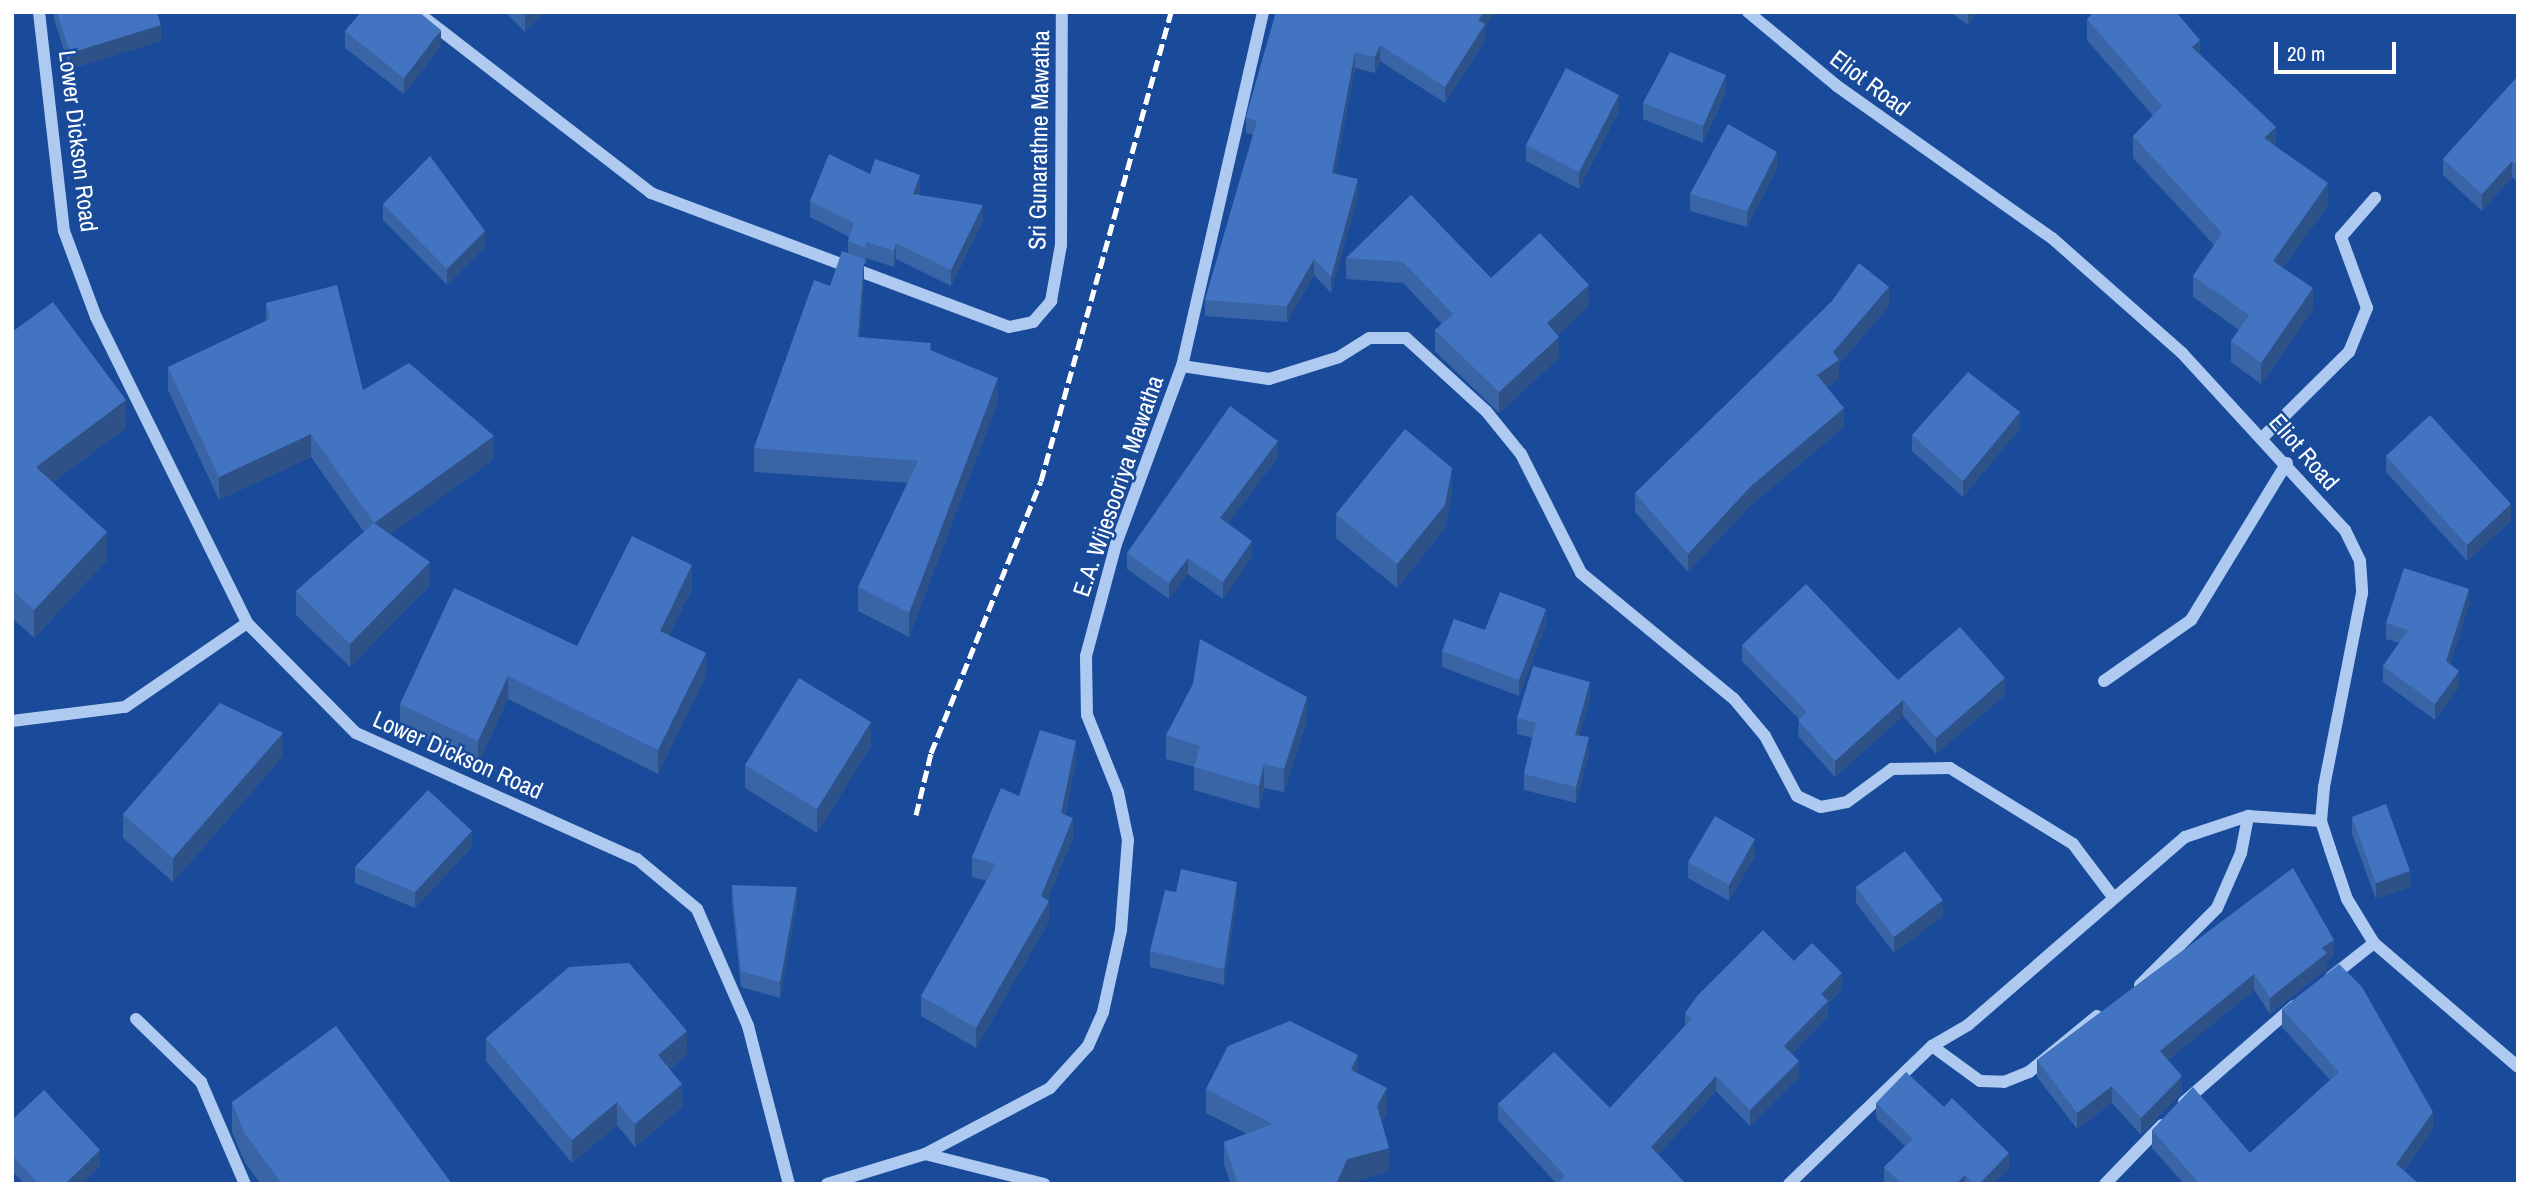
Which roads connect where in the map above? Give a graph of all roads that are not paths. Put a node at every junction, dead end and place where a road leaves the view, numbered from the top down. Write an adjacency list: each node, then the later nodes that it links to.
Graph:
1 (38, 12): 10 (street, Lower Dickson Road)
2 (417, 12): 3 (street, Sri Gunarathne Mawatha)
3 (1062, 12)
4 (1263, 12): 7 (street, E.A. Wijesooriya Mawatha)
5 (1748, 12): 8 (street, Eliot Road)
6 (2375, 198): 8 (street)
7 (1182, 366): 15 (street); 22 (street, E.A. Wijesooriya Mawatha)
8 (2264, 436): 9 (street, Eliot Road)
9 (2287, 463): 11 (street); 14 (street, Eliot Road)
10 (247, 623): 12 (street); 24 (street, Lower Dickson Road)
11 (2104, 681)
12 (12, 721)
13 (2248, 816): 14 (street); 15 (street); 17 (street)
14 (2321, 821): 16 (street, Eliot Road)
15 (2113, 897): 20 (street)
16 (2374, 943): 21 (street, Eliot Road); 28 (street)
17 (2124, 998)
18 (2107, 1010): 20 (street)
19 (136, 1019): 23 (street)
20 (1932, 1046): 27 (street)
21 (2518, 1067)
22 (925, 1154): 25 (street, E.A. Wijesooriya Mawatha); 26 (street)
23 (245, 1184)
24 (789, 1184)
25 (827, 1184)
26 (1044, 1184)
27 (1789, 1184)
28 (2105, 1184)

